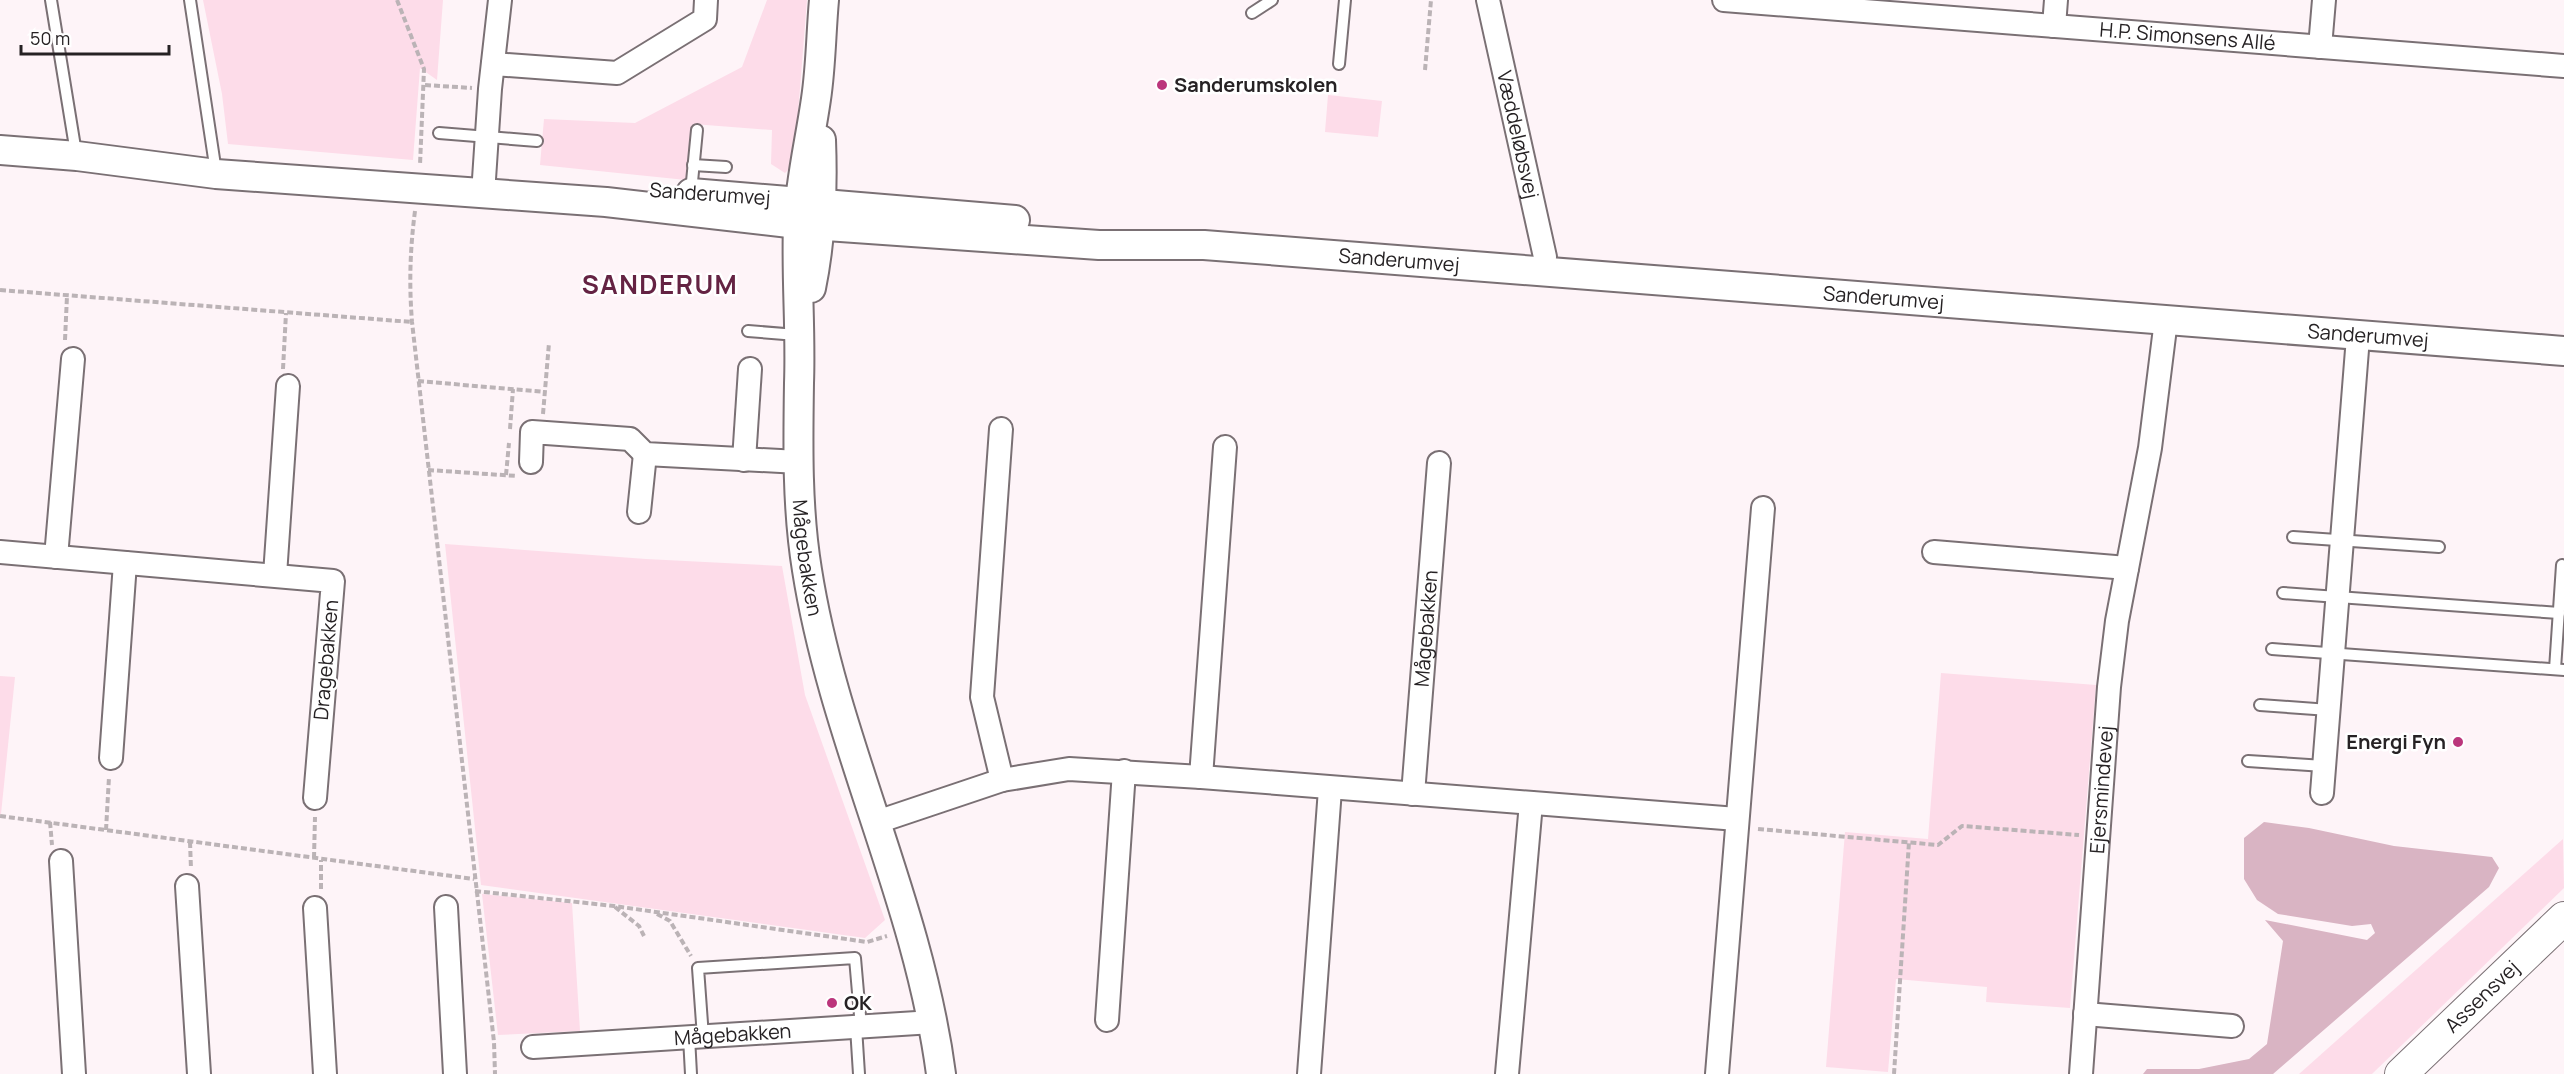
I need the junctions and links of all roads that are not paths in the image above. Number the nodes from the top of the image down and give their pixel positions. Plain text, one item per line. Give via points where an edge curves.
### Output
1 (51, 0) edge
2 (190, 0) edge
3 (500, 0) edge
4 (706, 0) edge
5 (824, 0) edge
6 (1272, 0) edge
7 (1345, 0) edge
8 (1488, 0) edge
9 (1724, 0) edge
10 (2056, 0) edge
11 (2324, 0) edge
12 (1878, 6) edge
13 (1252, 13) dead end
14 (2054, 26) junction
15 (2320, 47) junction
16 (493, 64) junction
17 (1339, 64) dead end
18 (2564, 66) edge
19 (697, 130) dead end
20 (439, 132) dead end
21 (487, 137) junction
22 (537, 141) dead end
23 (0, 150) edge
24 (77, 156) junction
25 (693, 165) junction
26 (216, 166) junction
27 (726, 167) dead end
28 (484, 179) junction
29 (419, 182) junction
30 (691, 193) junction
31 (810, 213) junction
32 (1543, 271) junction
33 (2166, 320) junction
34 (748, 331) dead end
35 (2358, 337) junction
36 (798, 344) junction
37 (2564, 351) edge
38 (73, 359) road end
39 (750, 369) dead end
40 (288, 386) road end
41 (1001, 429) dead end
42 (1225, 447) dead end
43 (645, 454) junction
44 (744, 460) junction
45 (531, 462) road end
46 (799, 462) junction
47 (1439, 463) dead end
48 (1763, 508) dead end
49 (639, 512) dead end
50 (2293, 537) dead end
51 (2342, 540) junction
52 (2439, 547) dead end
53 (0, 552) edge
54 (1934, 552) dead end
55 (56, 557) junction
56 (125, 563) junction
57 (2562, 565) dead end
58 (2127, 568) junction
59 (274, 575) junction
60 (2283, 593) dead end
61 (2337, 597) junction
62 (2559, 613) junction
63 (2272, 649) dead end
64 (2333, 653) junction
65 (2559, 669) edge
66 (2260, 705) dead end
67 (2329, 710) junction
68 (111, 758) road end
69 (2248, 761) dead end
70 (2324, 766) junction
71 (1124, 771) junction
72 (1201, 777) junction
73 (1002, 780) junction
74 (1330, 789) junction
75 (2322, 793) dead end
76 (1413, 794) junction
77 (315, 798) road end
78 (1531, 803) junction
79 (1737, 819) junction
80 (877, 822) junction
81 (61, 861) dead end
82 (187, 886) dead end
83 (315, 908) road end
84 (446, 908) dead end
85 (2564, 918) edge
86 (2085, 1014) junction
87 (1107, 1020) dead end
88 (933, 1022) junction
89 (2232, 1026) dead end
90 (858, 1027) junction
91 (696, 1037) junction
92 (533, 1047) dead end
93 (74, 1074) edge
94 (199, 1074) edge
95 (326, 1074) edge
96 (455, 1074) edge
97 (691, 1074) edge
98 (859, 1074) edge
99 (941, 1074) edge
100 (1309, 1074) edge
101 (1508, 1074) edge
102 (1717, 1074) edge
103 (2081, 1074) edge
104 (2401, 1074) edge

1 - 24 lane
2 - 26 lane
3 - 16 street
4 - 16 street via 705,19 617,73
5 - 31 street, Mågebakken via 816,96 821,135
6 - 13 lane
7 - 17 lane
8 - 32 street, Væddeløbsvej via 1545,257
9 - 12 street, H.P. Simonsens Allé
10 - 14 street
11 - 15 street
12 - 14 street, H.P. Simonsens Allé
14 - 15 street, H.P. Simonsens Allé
15 - 18 street, H.P. Simonsens Allé
16 - 21 street
19 - 25 lane
20 - 21 lane
21 - 22 lane
21 - 28 street
23 - 24 street, Sanderumvej
24 - 26 street, Sanderumvej
25 - 27 lane
25 - 30 lane
26 - 29 street, Sanderumvej
28 - 29 street, Sanderumvej
28 - 30 street, Sanderumvej
29 - 31 street, Sanderumvej via 606,202
30 - 31 street, Sanderumvej
31 - 32 street, Sanderumvej via 1099,245 1204,245
31 - 36 street, Mågebakken via 816,264
32 - 33 street, Sanderumvej
33 - 35 street, Sanderumvej
33 - 58 street, Ejersmindevej via 2150,448
34 - 36 lane
35 - 37 street, Sanderumvej
35 - 51 street
36 - 46 street, Mågebakken
38 - 55 street
39 - 44 street
40 - 59 street
41 - 73 street via 982,697
42 - 72 street
43 - 44 street
43 - 45 street via 630,439 532,432
43 - 49 street
44 - 46 street
46 - 80 street, Mågebakken via 805,559 824,659
47 - 76 street, Mågebakken
48 - 79 street
50 - 51 lane
51 - 52 lane
51 - 61 street
53 - 55 street, Dragebakken
54 - 58 street
55 - 56 street, Dragebakken
56 - 59 street, Dragebakken
56 - 68 street
57 - 62 lane
58 - 86 street, Ejersmindevej via 2109,687
59 - 77 street, Dragebakken via 333,580
60 - 61 lane
61 - 62 lane
61 - 64 street
62 - 65 lane
63 - 64 lane
64 - 65 lane
64 - 67 street
66 - 67 lane
67 - 70 street
69 - 70 lane
70 - 75 street
71 - 72 street
71 - 73 street via 1070,770
71 - 87 street
72 - 74 street
73 - 80 street
74 - 76 street
74 - 100 street
76 - 78 street
78 - 79 street
78 - 101 street
79 - 102 street
80 - 88 street, Mågebakken
81 - 93 street
82 - 94 street
83 - 95 street
84 - 96 street
85 - 104 main road, Assensvej
86 - 89 street
86 - 103 street, Ejersmindevej
88 - 90 street, Mågebakken
88 - 99 street, Mågebakken
90 - 91 street, Mågebakken
90 - 91 lane via 855,958 698,968
90 - 98 lane
91 - 92 street, Mågebakken
91 - 97 lane

